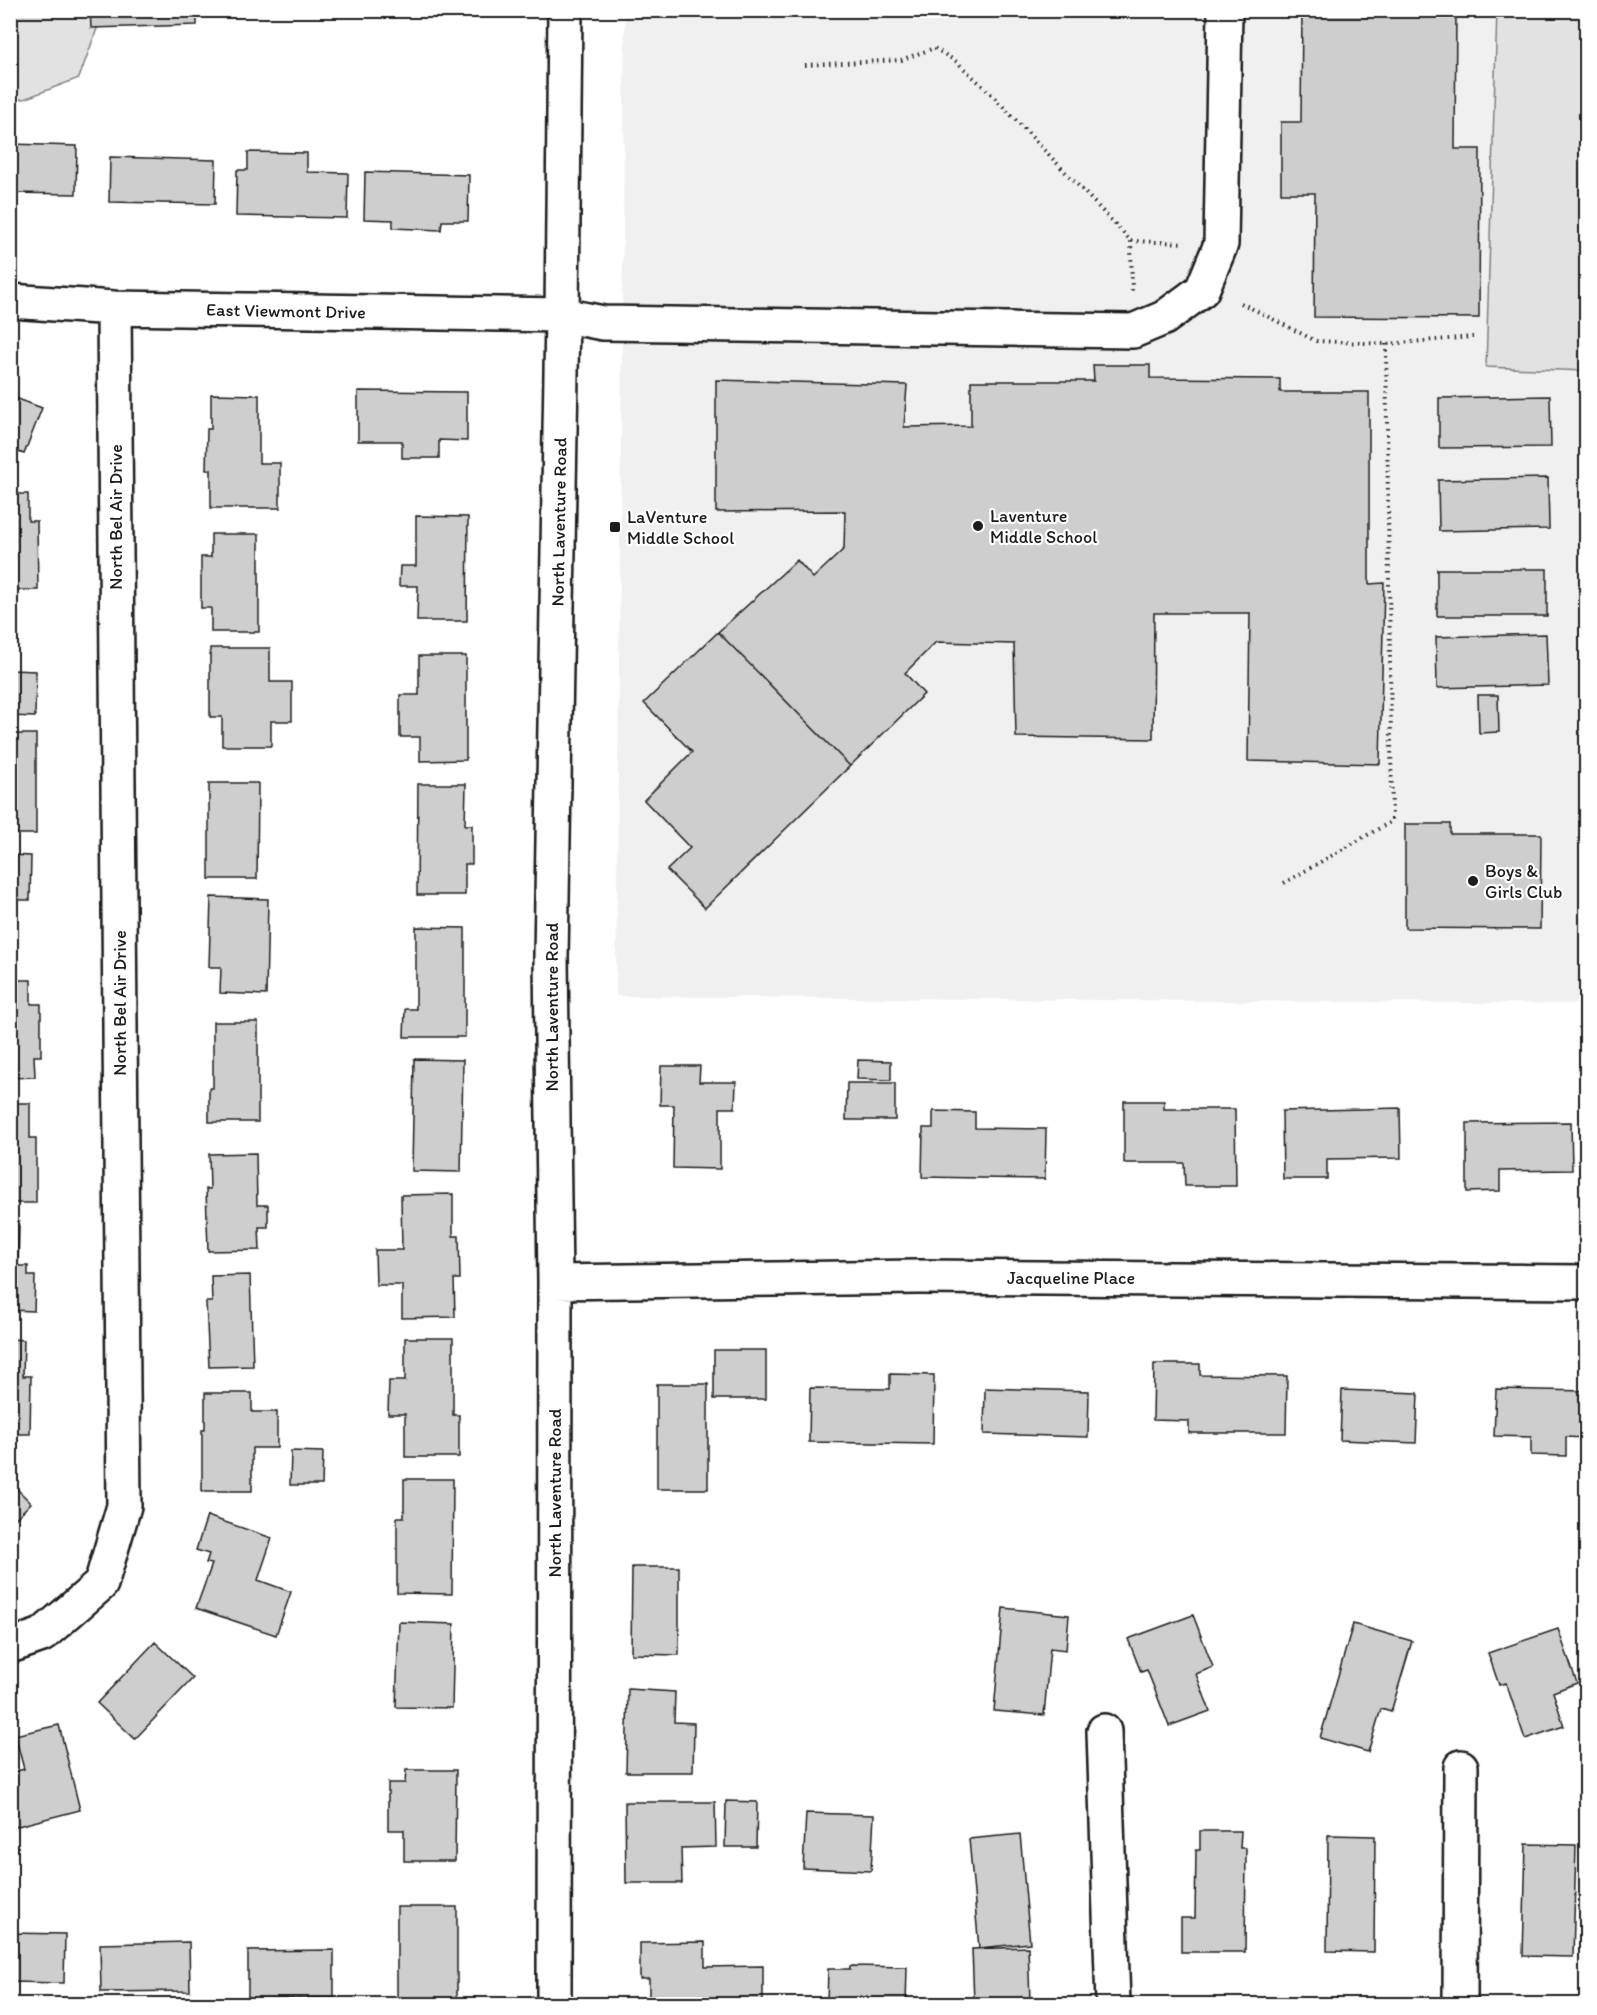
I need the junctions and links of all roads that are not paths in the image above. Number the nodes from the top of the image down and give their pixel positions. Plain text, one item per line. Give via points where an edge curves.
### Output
1 (565, 10) edge
2 (1225, 10) edge
3 (10, 301) edge
4 (114, 308) junction
5 (562, 315) junction
6 (1587, 1281) edge
7 (555, 1282) junction
8 (10, 1646) edge
9 (1104, 1731) dead end
10 (1461, 1767) dead end
11 (554, 2004) edge
12 (1113, 2004) edge
13 (1460, 2004) edge

1 - 5 street, North Laventure Road
2 - 5 street, East Viewmont Drive via 1221,244 1202,290 1164,318 1132,331 603,323
3 - 4 street, East Viewmont Drive
4 - 5 street, East Viewmont Drive
4 - 8 street, North Bel Air Drive via 124,1506 101,1584 42,1635
5 - 7 street, North Laventure Road via 551,957
6 - 7 street, Jacqueline Place via 918,1277
7 - 11 street, North Laventure Road
9 - 12 street
10 - 13 street

